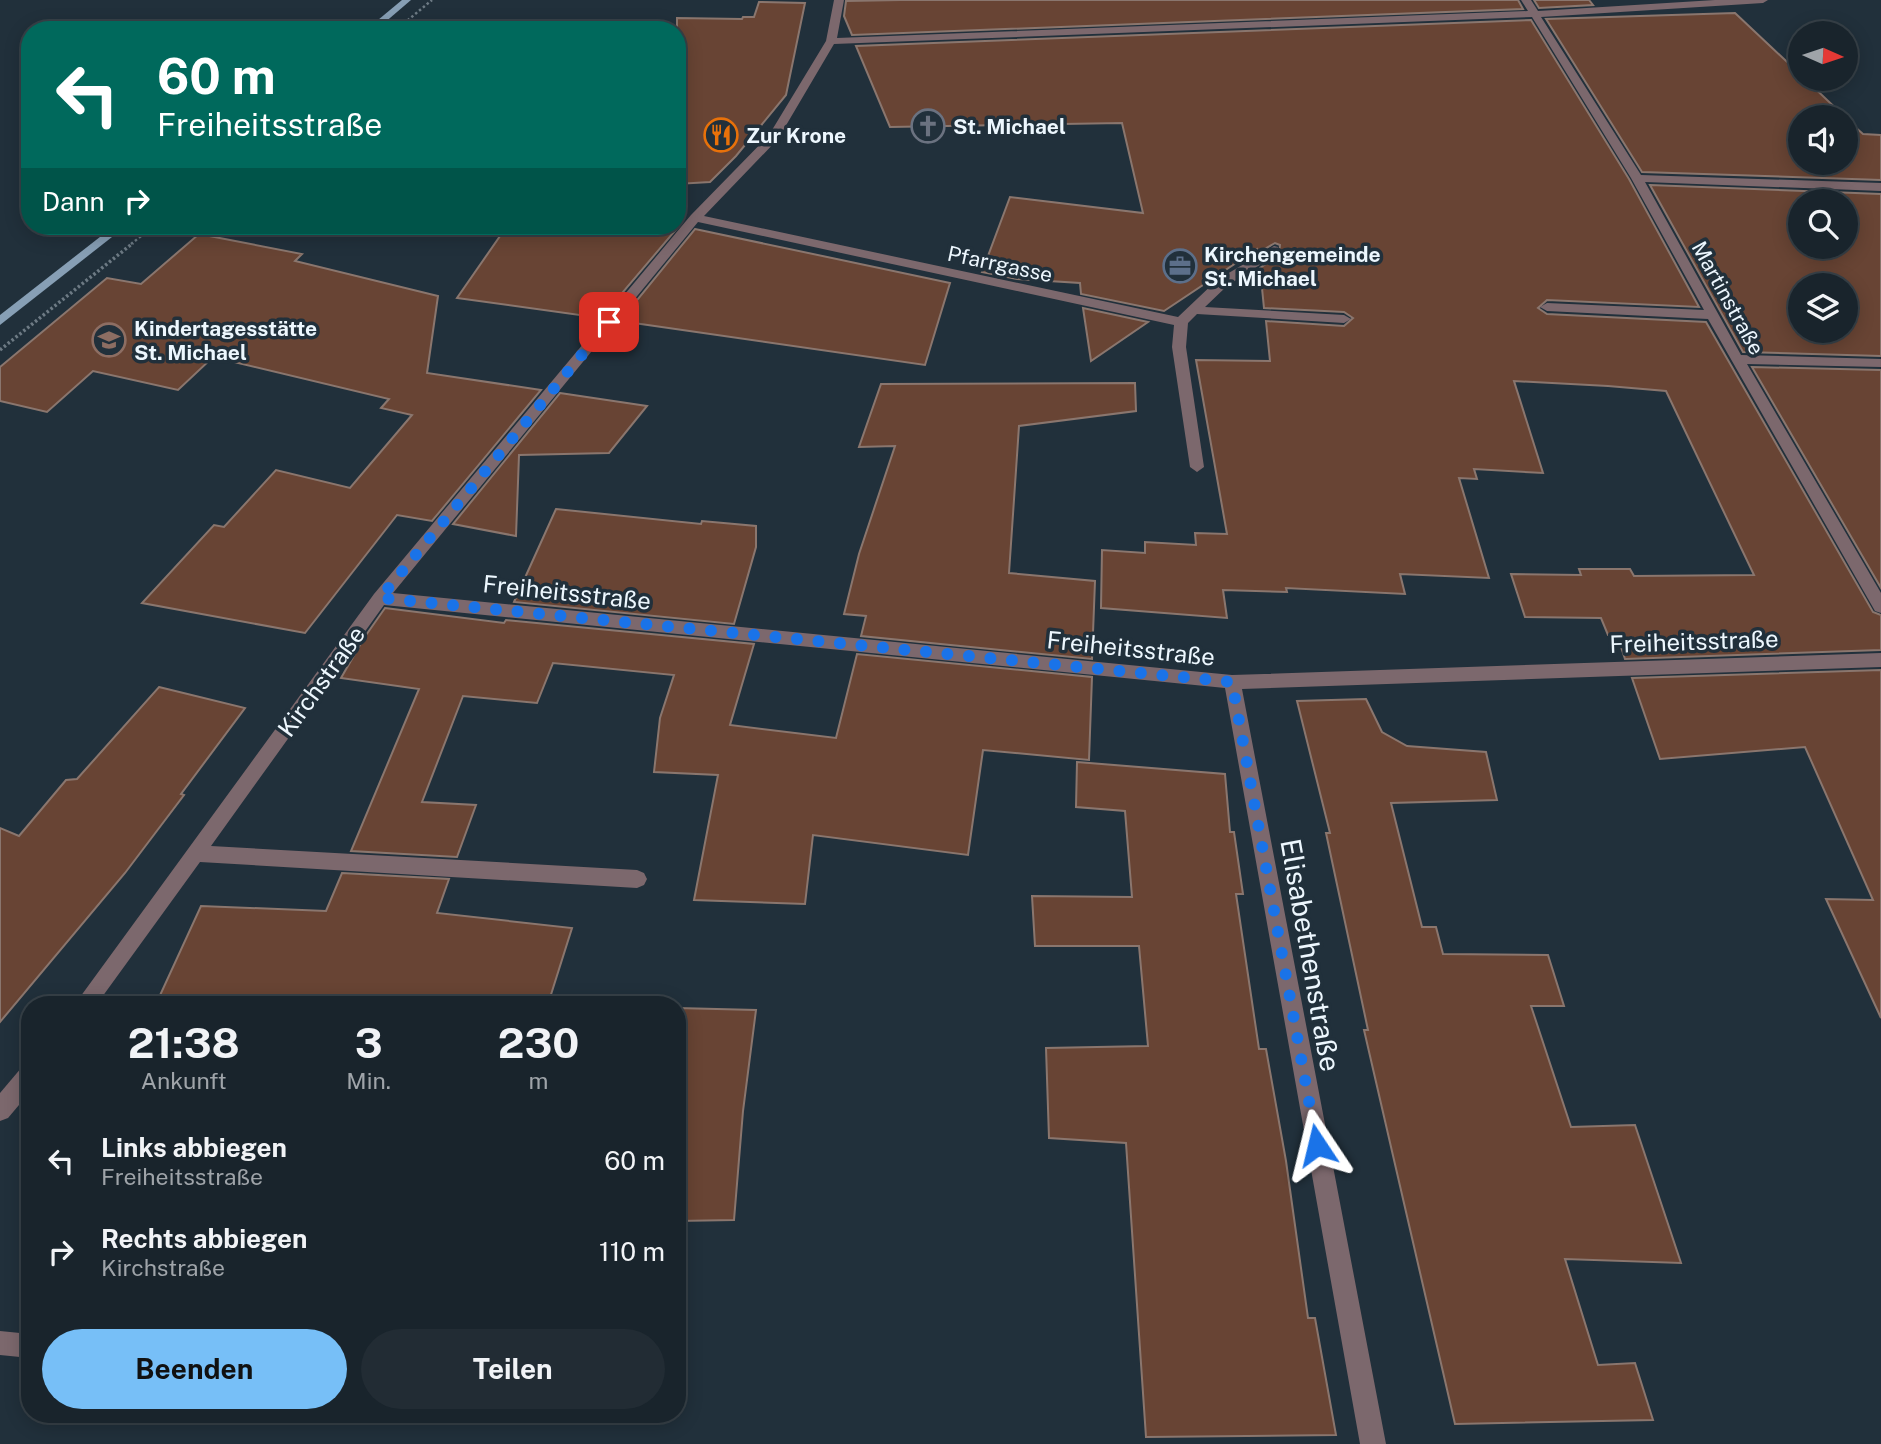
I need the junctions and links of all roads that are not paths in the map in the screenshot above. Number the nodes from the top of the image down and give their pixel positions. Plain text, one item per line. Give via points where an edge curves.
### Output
1 (839, 0) edge
2 (1526, 0) edge
3 (1763, 0) edge
4 (1534, 13) junction
5 (831, 41) junction
6 (1637, 178) junction
7 (1881, 187) edge
8 (695, 218) junction
9 (686, 229) edge
10 (681, 235) edge
11 (1274, 250) dead end
12 (1547, 307) dead end
13 (1193, 310) junction
14 (1713, 314) junction
15 (1343, 319) dead end
16 (1181, 322) junction
17 (1737, 359) junction
18 (1881, 363) edge
19 (1197, 467) dead end
20 (380, 598) junction
21 (1881, 607) edge
22 (1881, 660) edge
23 (1232, 682) junction
24 (197, 853) junction
25 (637, 879) dead end
26 (91, 996) edge
27 (21, 1085) edge
28 (0, 1110) edge
29 (0, 1343) edge
30 (21, 1345) edge
31 (1373, 1444) edge

1 - 5 street, Kirchstraße
2 - 4 street, Martinstraße
3 - 4 street
4 - 5 street
4 - 6 street, Martinstraße
5 - 8 street, Kirchstraße via 774,137
6 - 7 street
6 - 14 street, Martinstraße
8 - 9 street, Kirchstraße
8 - 16 street, Pfarrgasse
10 - 20 street, Kirchstraße
11 - 13 street via 1222,283
12 - 14 street
13 - 15 street
13 - 16 street
14 - 17 street, Martinstraße
16 - 19 street via 1179,347
17 - 18 street
17 - 21 street, Martinstraße
20 - 23 street, Freiheitsstraße
20 - 24 street, Kirchstraße
22 - 23 street, Freiheitsstraße
23 - 31 street, Elisabethenstraße
24 - 25 street
24 - 26 street, Kirchstraße
27 - 28 street
29 - 30 street

